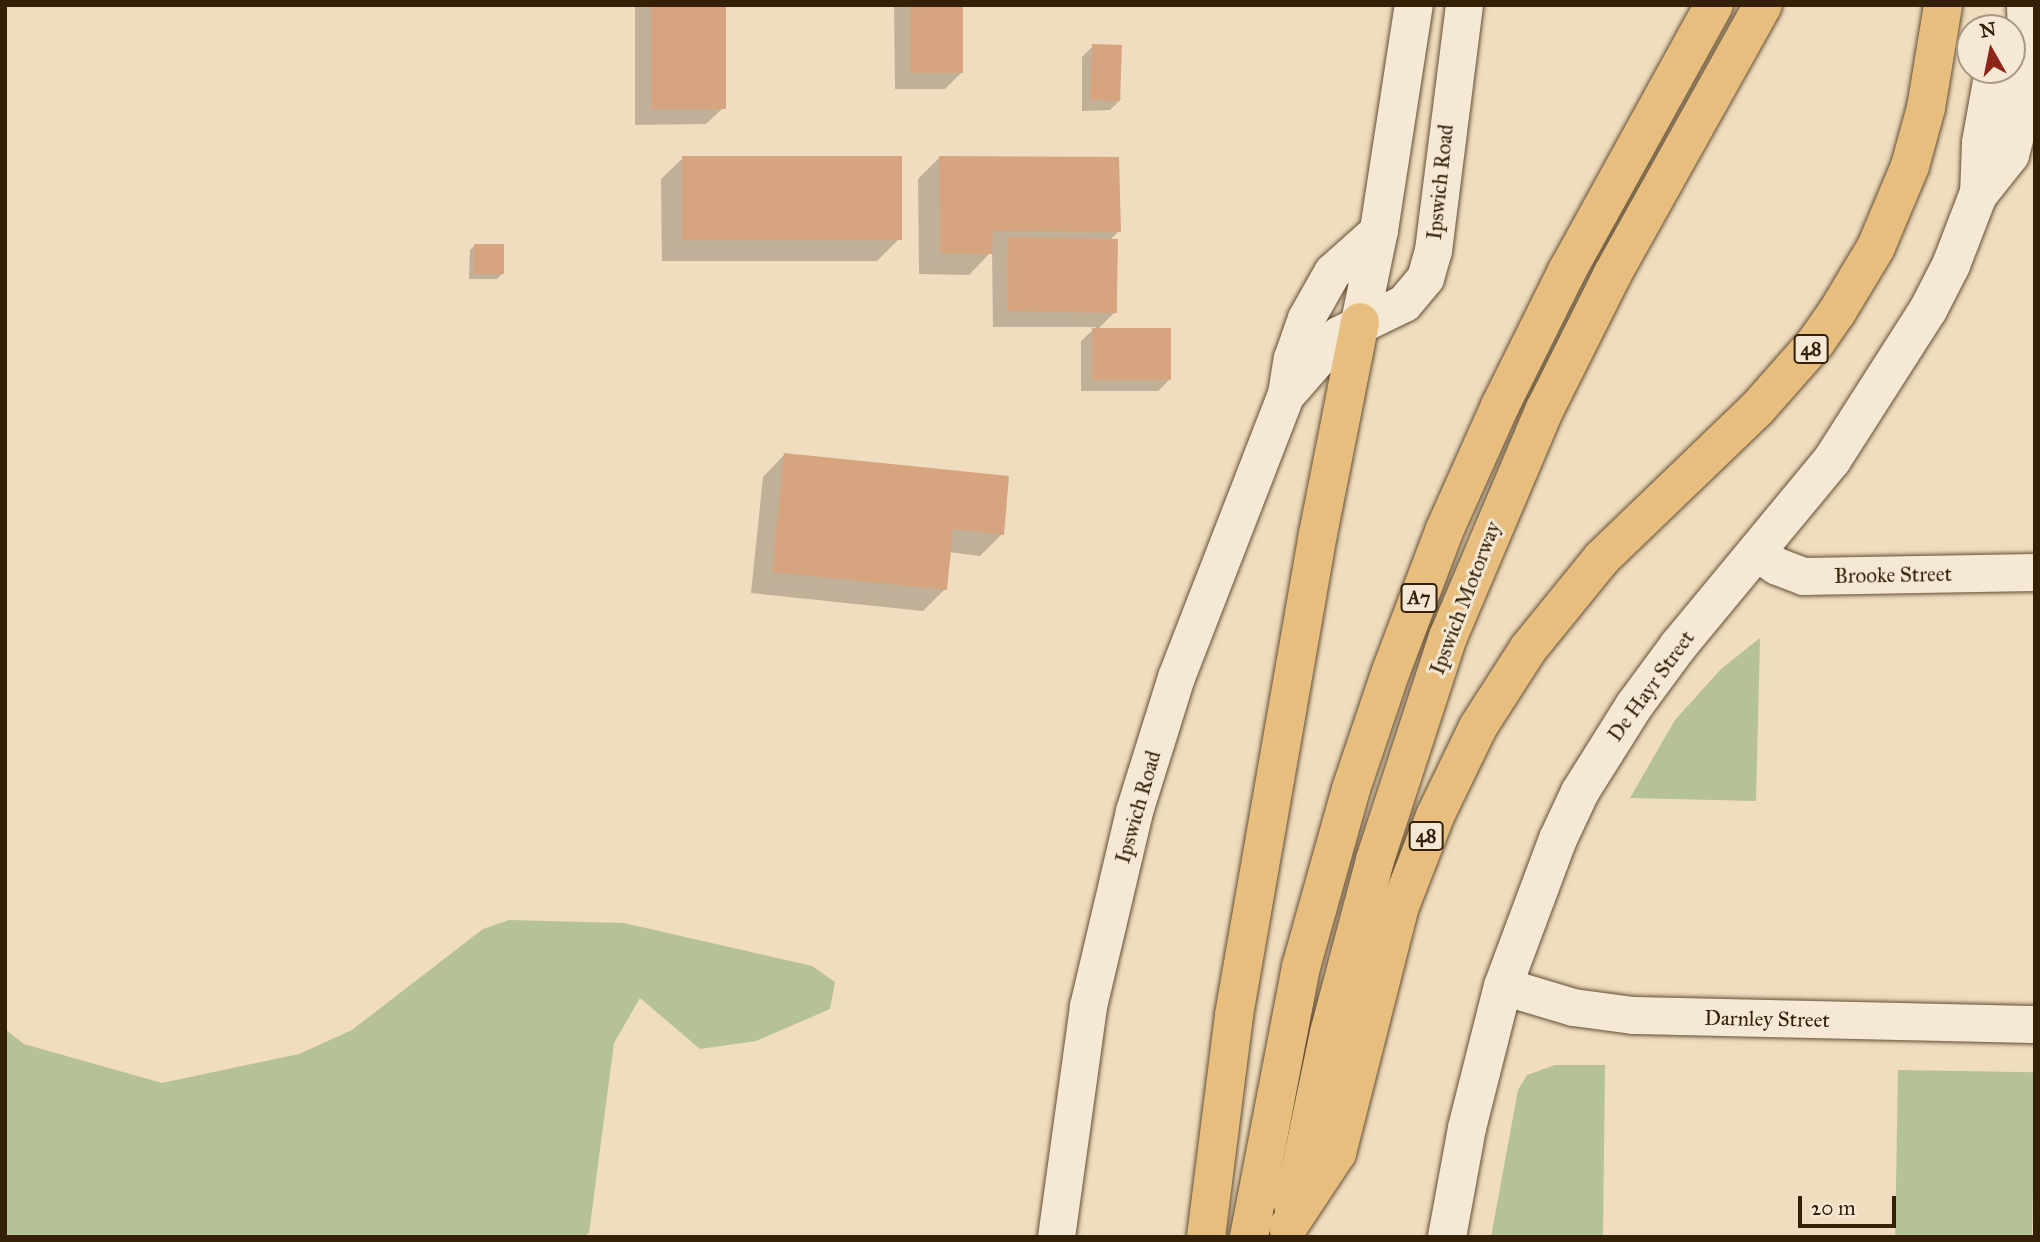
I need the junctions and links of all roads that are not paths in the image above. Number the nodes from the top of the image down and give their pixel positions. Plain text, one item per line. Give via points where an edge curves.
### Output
1 (1414, 5) edge
2 (1464, 5) edge
3 (1714, 5) edge
4 (1763, 5) edge
5 (1943, 5) edge
6 (2026, 42) edge
7 (1990, 84) edge
8 (2029, 97) edge
9 (1978, 195) junction
10 (1379, 230) junction
11 (1360, 322) junction
12 (1286, 394) junction
13 (1756, 552) junction
14 (2035, 572) edge
15 (1503, 986) junction
16 (2035, 1024) edge
17 (1288, 1232) edge
18 (1056, 1237) edge
19 (1206, 1237) edge
20 (1249, 1237) edge
21 (1447, 1237) edge

1 - 10 street
2 - 11 street, Ipswich Road via 1433,250 1425,278 1404,303
3 - 20 highway, Ipswich Motorway / A7 via 1567,271 1500,406 1445,529 1391,671 1351,789 1301,967
4 - 17 highway, Ipswich Motorway / A7 via 1612,275 1545,409 1448,637 1411,744 1329,1033
5 - 17 highway, 48 via 1931,86 1910,166 1877,247 1838,312 1786,378 1602,558 1528,649 1478,727 1435,816 1399,909 1337,1153
6 - 8 street, De Hayr Street
7 - 9 street, De Hayr Street via 1980,142
8 - 9 street, De Hayr Street via 2010,155
9 - 13 street, De Hayr Street via 1951,265 1899,359 1832,460
10 - 11 street
10 - 12 street, Ipswich Road via 1346,256 1319,292 1292,358
11 - 12 street, Ipswich Road via 1332,340
11 - 19 highway via 1234,1015
12 - 18 street, Ipswich Road via 1176,677 1134,811 1088,1006
13 - 14 street, Brooke Street via 1803,576
13 - 15 street, De Hayr Street via 1660,669 1580,792 1540,881
15 - 16 street, Darnley Street via 1573,1007 1632,1015
15 - 21 street, De Hayr Street via 1467,1128

